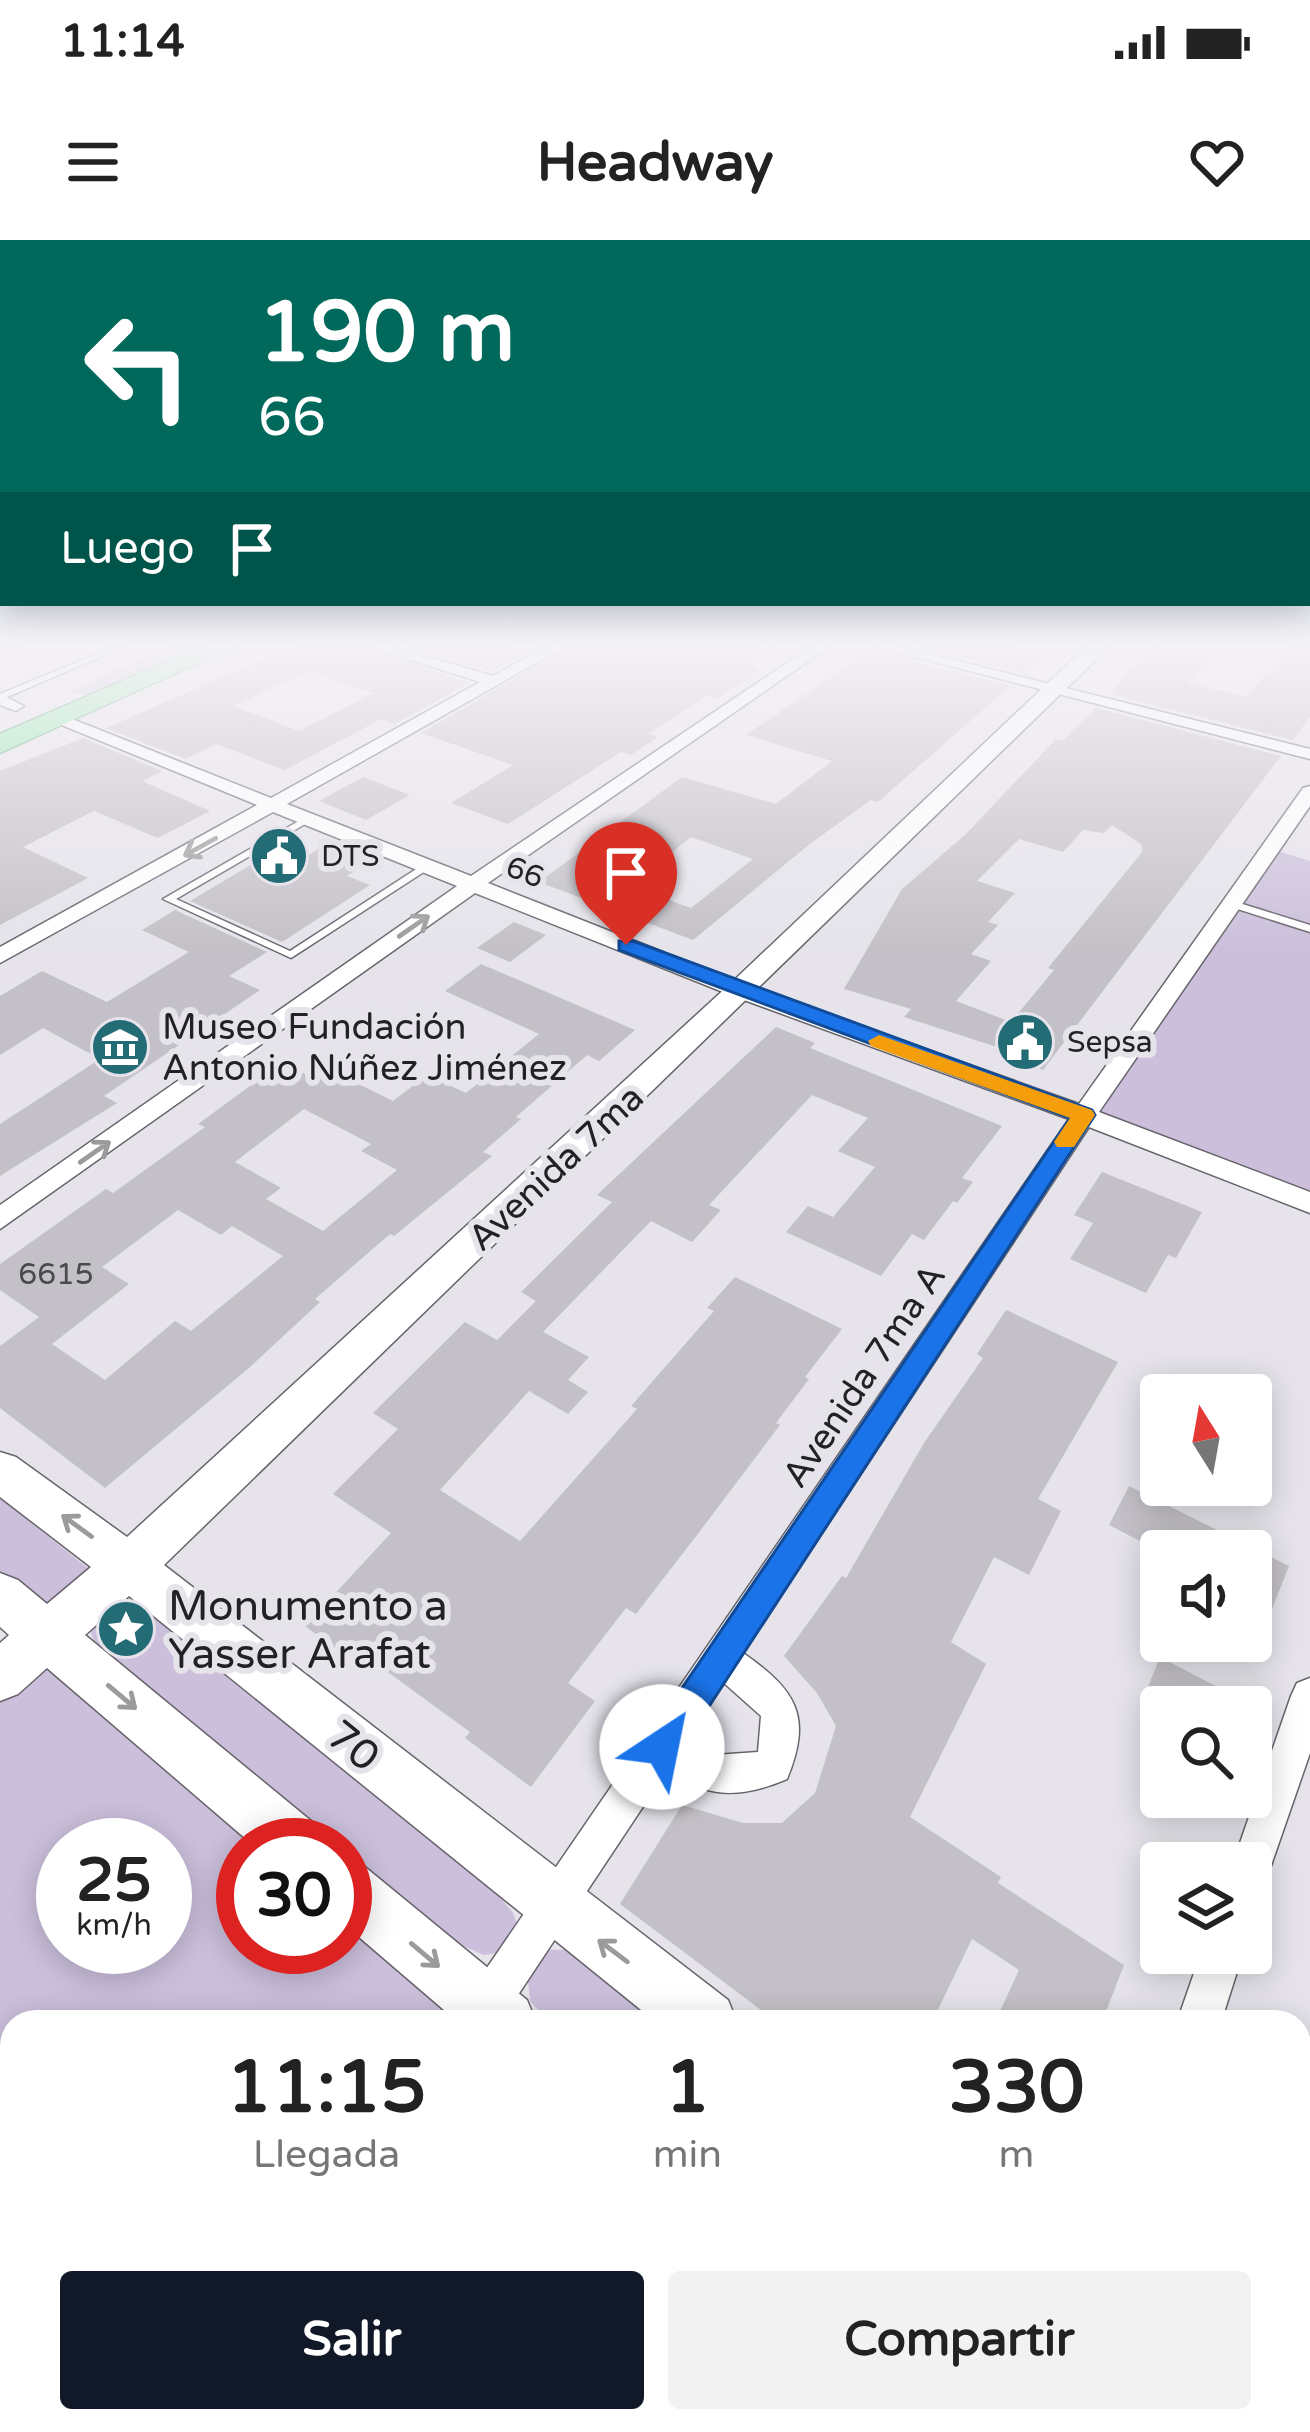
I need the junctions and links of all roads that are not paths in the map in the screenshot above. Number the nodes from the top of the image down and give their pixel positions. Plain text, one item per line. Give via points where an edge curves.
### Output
1 (129, 748) edge
2 (375, 748) edge
3 (672, 748) edge
4 (995, 748) edge
5 (1310, 792) edge
6 (273, 806) junction
7 (307, 820) junction
8 (428, 866) junction
9 (473, 884) junction
10 (1232, 904) junction
11 (1310, 929) edge
12 (0, 956) edge
13 (741, 992) junction
14 (1084, 1115) junction
15 (1310, 1203) edge
16 (0, 1219) edge
17 (0, 1471) edge
18 (130, 1564) junction
19 (0, 1596) edge
20 (48, 1634) junction
21 (721, 1659) junction
22 (0, 1676) edge
23 (1310, 1696) edge
24 (662, 1747) junction
25 (264, 1818) edge
26 (1260, 1842) edge
27 (555, 1908) junction
28 (372, 1910) edge
29 (1215, 1974) edge
30 (491, 2010) edge
31 (498, 2010) edge
32 (690, 2010) edge
33 (1203, 2010) edge

1 - 6 street, 66
2 - 6 street
3 - 9 street
4 - 13 main road, Avenida 7ma
5 - 10 street, Avenida 7ma A
6 - 7 street, 66
6 -> 12 street
7 - 8 street, 66
7 - 8 lane via 168,899 291,955
8 - 9 street, 66
9 - 13 street, 66
16 -> 9 street
10 - 11 lane
10 - 14 street, Avenida 7ma A
13 - 14 street, 66
13 - 18 main road, Avenida 7ma
14 - 15 street, 66
14 - 21 street, Avenida 7ma A
18 -> 17 main road, 70
18 - 20 main road, Avenida 7ma
18 - 27 main road, 70
19 - 20 main road
20 - 22 main road, Avenida 7ma
20 -> 25 main road
21 - 24 street, Avenida 7ma A
21 - 24 street via 774,1697 783,1718 773,1765 731,1780 710,1778
23 - 26 street
24 - 27 street, Avenida 7ma A
27 - 31 street, Avenida 7ma A
32 -> 27 main road, 70
28 -> 30 main road
29 - 33 street

